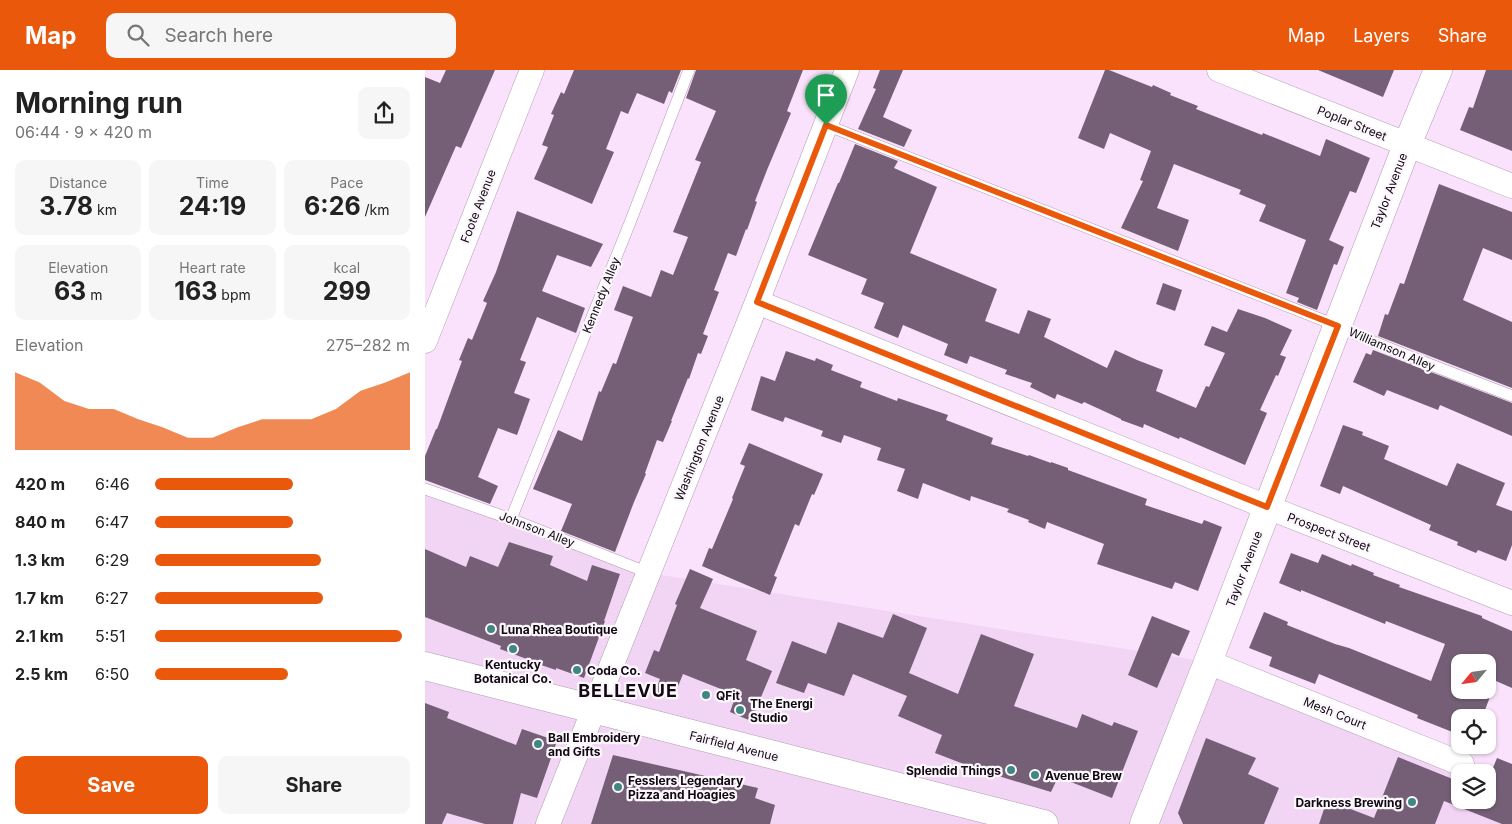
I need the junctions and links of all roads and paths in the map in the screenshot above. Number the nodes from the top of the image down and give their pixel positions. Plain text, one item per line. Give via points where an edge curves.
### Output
1 (531, 70) edge
2 (689, 70) edge
3 (847, 70) edge
4 (1219, 70) edge
5 (1438, 70) edge
6 (826, 125) junction
7 (1407, 145) junction
8 (1512, 186) edge
9 (757, 302) junction
10 (1338, 326) junction
11 (425, 341) edge
12 (1512, 396) edge
13 (425, 489) edge
14 (1267, 507) junction
15 (511, 519) junction
16 (649, 573) junction
17 (1512, 603) edge
18 (1208, 662) junction
19 (425, 666) edge
20 (594, 710) junction
21 (1462, 764) dead end
22 (548, 824) edge
23 (1044, 824) edge
24 (1144, 824) edge

1 - 11 street, Foote Avenue
2 - 15 lane, Kennedy Alley
3 - 6 street, Washington Avenue
4 - 7 street, Poplar Street
5 - 7 street, Taylor Avenue
6 - 9 street, Washington Avenue
6 - 10 lane, Williamson Alley
7 - 8 street, Poplar Street
7 - 10 street, Taylor Avenue
9 - 14 street, Prospect Street
9 - 16 street, Washington Avenue
10 - 12 lane, Williamson Alley
10 - 14 street, Taylor Avenue
13 - 15 lane, Johnson Alley
14 - 17 street, Prospect Street
14 - 18 street, Taylor Avenue
15 - 16 lane, Johnson Alley
16 - 20 street, Washington Avenue
18 - 21 street, Mesh Court
18 - 24 street, Taylor Avenue
19 - 20 street, Fairfield Avenue
20 - 22 street, Washington Avenue
20 - 23 street, Fairfield Avenue

